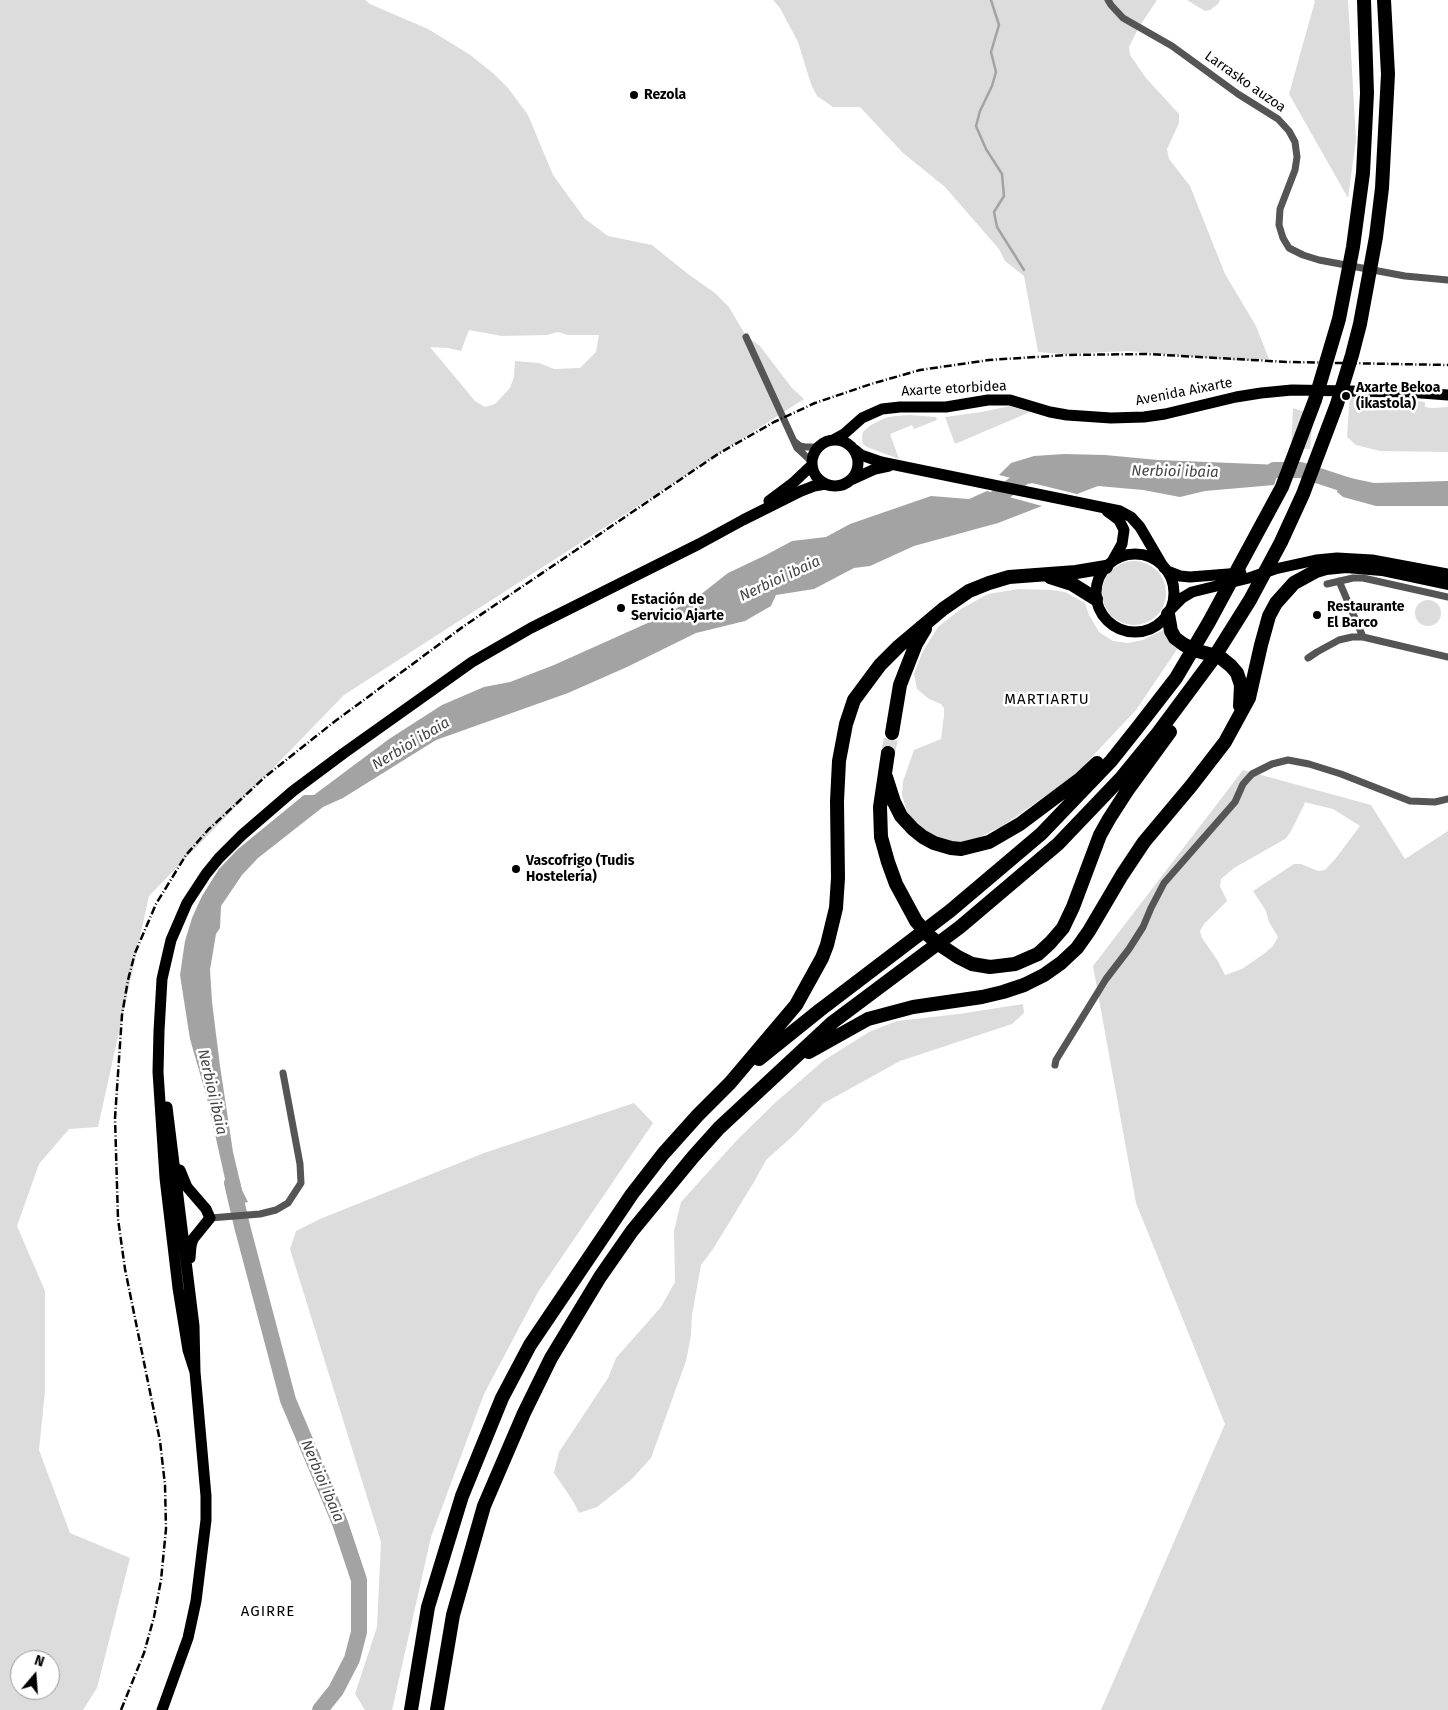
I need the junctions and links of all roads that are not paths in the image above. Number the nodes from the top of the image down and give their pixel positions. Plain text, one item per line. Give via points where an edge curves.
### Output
1 (1108, 0) edge
2 (1364, 0) edge
3 (1384, 0) edge
4 (1448, 280) edge
5 (746, 337) dead end
6 (1448, 395) edge
7 (1029, 406) joint
8 (854, 425) junction
9 (793, 439) junction
10 (833, 440) junction
11 (818, 447) junction
12 (853, 448) junction
13 (812, 464) junction
14 (906, 466) junction
15 (852, 480) junction
16 (826, 484) junction
17 (1096, 506) junction
18 (744, 520) junction
19 (1109, 564) junction
20 (1166, 570) junction
21 (1275, 570) junction
22 (1448, 574) edge
23 (1045, 575) junction
24 (1339, 581) junction
25 (1448, 583) edge
26 (1327, 584) dead end
27 (1448, 597) edge
28 (1096, 599) junction
29 (1168, 613) junction
30 (930, 620) junction
31 (1363, 638) junction
32 (1448, 657) edge
33 (1308, 658) dead end
34 (1173, 676) junction
35 (1196, 690) junction
36 (1238, 719) junction
37 (892, 733) tunnel mouth
38 (1448, 799) edge
39 (160, 1061) junction
40 (1055, 1065) dead end
41 (783, 1068) junction
42 (283, 1073) dead end
43 (730, 1083) junction
44 (166, 1098) junction
45 (162, 1138) junction
46 (201, 1205) junction
47 (179, 1219) junction
48 (207, 1222) junction
49 (178, 1286) junction
50 (194, 1326) junction
51 (195, 1372) junction
52 (162, 1710) edge
53 (412, 1710) edge
54 (437, 1710) edge

1 - 4 street, Larrasko auzoa via 1123,18 1172,46 1278,119 1290,131 1297,157 1296,170 1280,208 1279,225 1290,248 1319,260 1405,276
2 - 34 highway via 1367,94 1363,172 1339,319 1315,400 1282,487 1209,622 1198,633
3 - 35 highway via 1388,74 1382,188 1376,237 1352,355 1303,494 1281,542
5 - 9 street
6 - 7 main road, Avenida Aixarte via 1285,391 1244,396 1144,417 1111,418 1067,415
7 - 8 main road, Axarte etorbidea via 998,399 946,407 891,408 867,415
8 - 10 main road
8 - 12 main road via 850,438
9 - 11 street via 800,446
9 - 13 street
10 - 11 main road
10 - 12 main road via 843,441
11 - 13 main road
12 - 14 main road via 861,455 881,462
12 - 15 main road via 858,466
13 - 16 main road via 815,476
13 - 18 main road via 785,490
14 - 15 main road via 868,471
14 - 17 main road
15 - 16 main road via 840,486
16 - 18 main road via 808,488
17 - 19 main road via 1115,516 1124,530 1122,544
17 - 20 main road via 1131,517
18 - 39 main road via 531,628 472,662 344,753 242,835 197,887 174,933 162,979
19 - 20 main road via 1121,556 1140,554 1157,561
19 - 23 highway
19 - 28 main road via 1097,582
20 - 21 main road via 1180,576 1198,577
20 - 29 main road via 1174,591
21 - 22 main road via 1316,560 1345,558
21 - 29 main road via 1192,592
23 - 28 highway via 1072,584
23 - 30 highway via 1009,577 990,583 954,600
24 - 26 street
24 - 27 street via 1363,578
24 - 31 street
25 - 36 highway via 1382,569 1346,566 1326,568 1300,579 1285,592 1269,616 1249,698
28 - 29 main road via 1103,616 1126,631 1145,631
29 - 36 highway via 1175,638 1194,650 1220,657 1237,673 1242,697
30 - 37 highway via 904,672
30 - 43 highway via 880,666 854,700 839,761 838,890 827,945 796,1005
31 - 32 street
31 - 33 street via 1339,640
34 - 35 highway via 1106,754 1080,779 989,842 951,848 922,837 901,816 894,802 886,775 888,757 880,807 882,837 896,884 916,921 928,935 943,948 972,964 990,967 1016,964 1038,954 1050,944 1073,907 1109,819
34 - 43 highway via 1111,761 1041,834 950,911
35 - 41 highway via 1122,777 1058,844 960,927 833,1022
36 - 41 highway via 1214,758 1144,842 1077,948 1061,963 1024,985 1003,992 913,1007 868,1019
38 - 40 street via 1410,801 1341,774 1288,760 1252,774 1243,784 1235,802 1164,883 1143,927 1106,980
39 - 44 main road
39 - 45 main road
41 - 54 highway via 719,1128 648,1210 600,1277 551,1358 484,1506 453,1615
42 - 48 street via 301,1183 288,1203 276,1210
43 - 53 highway via 663,1154 632,1194 530,1345 502,1398 462,1496 428,1607
44 - 46 main road via 172,1110 183,1181
44 - 47 main road
45 - 47 main road via 167,1152 172,1204
45 - 49 main road
46 - 47 main road via 192,1204
46 - 48 main road via 206,1209
47 - 48 main road via 192,1228
47 - 49 main road via 176,1239 181,1275
47 - 50 main road
48 - 50 main road via 191,1246 197,1312
49 - 51 main road via 188,1350
50 - 51 main road
51 - 52 main road via 206,1496 205,1532 188,1638

